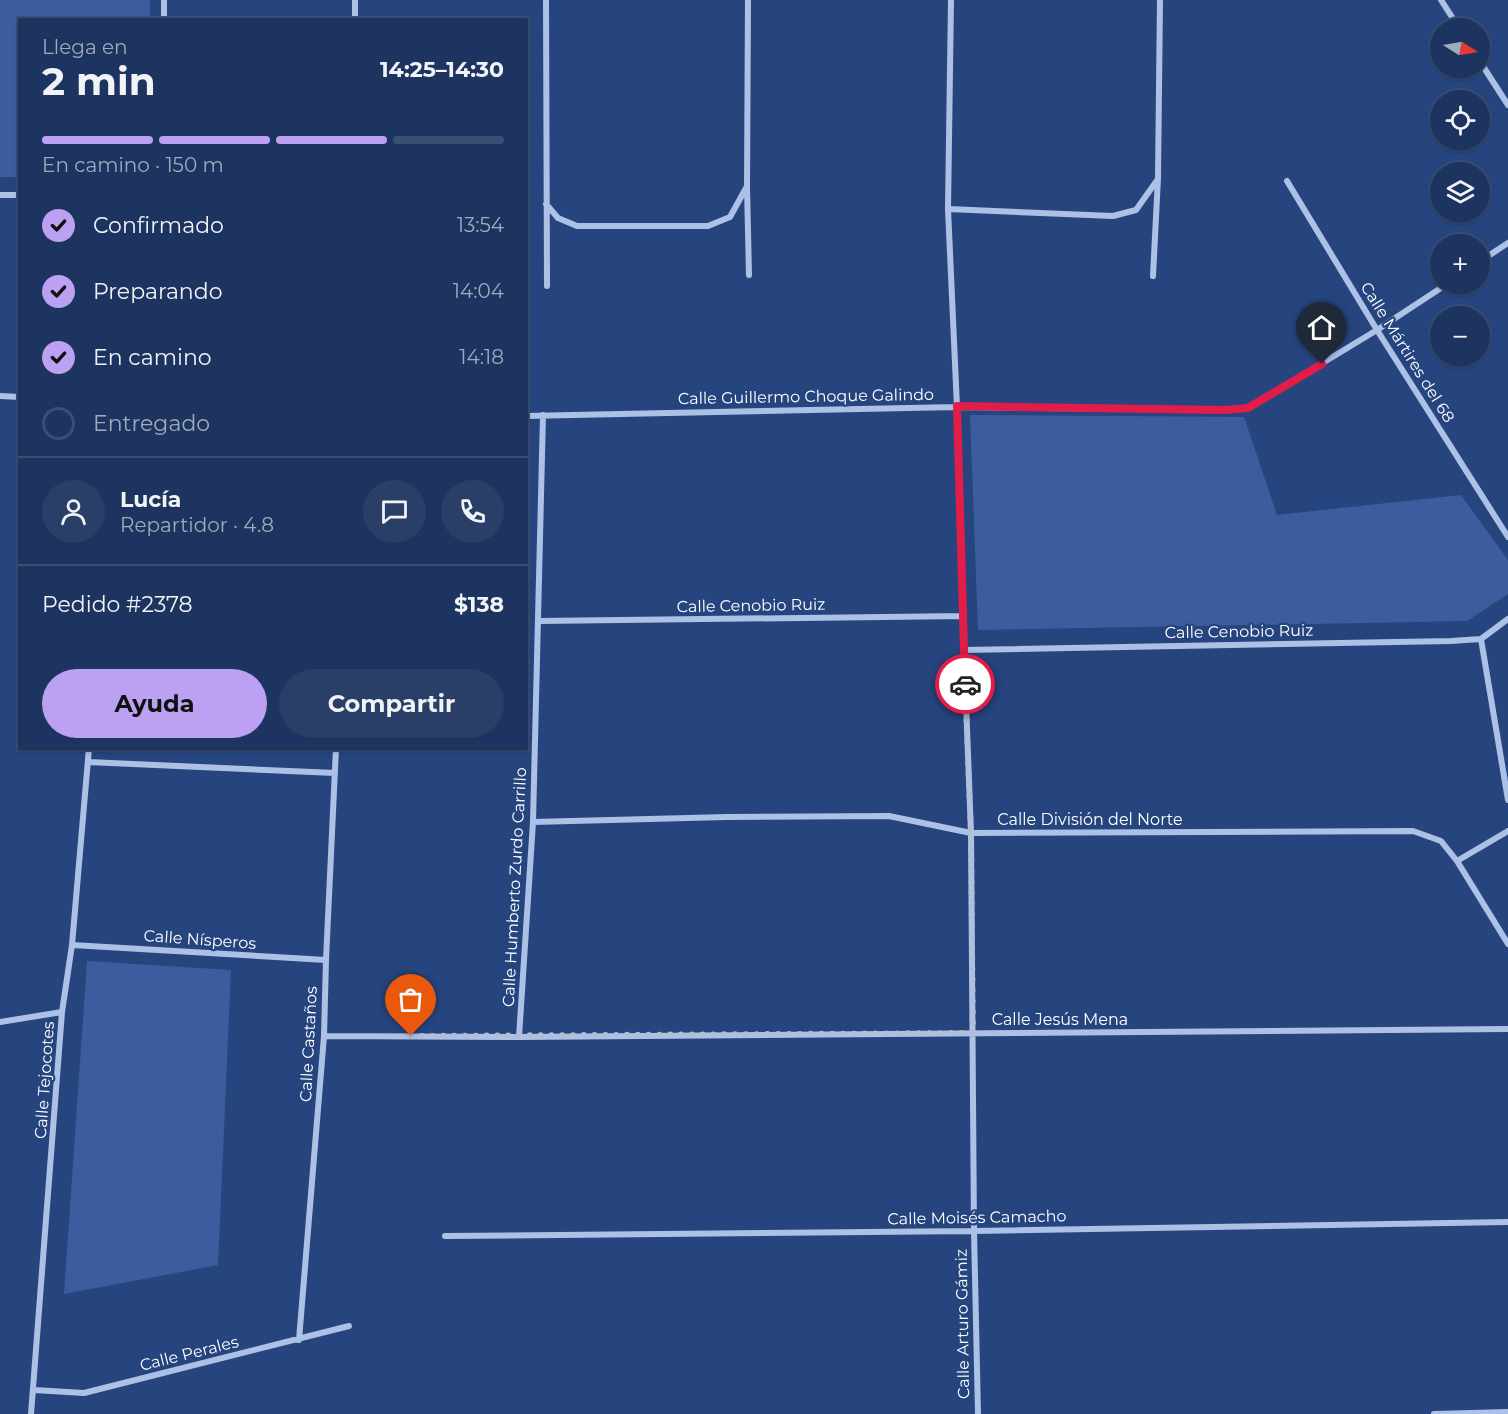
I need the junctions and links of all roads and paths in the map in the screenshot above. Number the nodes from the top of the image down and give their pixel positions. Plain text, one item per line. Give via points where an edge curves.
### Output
1 (164, 0) edge
2 (355, 0) edge
3 (546, 0) edge
4 (748, 0) edge
5 (951, 0) edge
6 (1160, 0) edge
7 (1441, 0) edge
8 (164, 18) edge
9 (355, 18) edge
10 (1453, 18) edge
11 (1490, 77) edge
12 (1508, 105) edge
13 (1158, 178) junction
14 (1287, 181) dead end
15 (747, 187) junction
16 (0, 195) edge
17 (18, 195) edge
18 (546, 203) junction
19 (948, 209) junction
20 (1508, 243) edge
21 (1490, 255) edge
22 (749, 275) dead end
23 (1153, 276) dead end
24 (547, 286) dead end
25 (1432, 294) edge
26 (1377, 330) junction
27 (0, 396) edge
28 (18, 397) edge
29 (957, 406) junction
30 (543, 415) junction
31 (528, 416) edge
32 (1508, 537) edge
33 (964, 616) junction
34 (1508, 619) edge
35 (539, 621) junction
36 (1481, 639) junction
37 (964, 650) junction
38 (88, 750) edge
39 (336, 750) edge
40 (88, 762) junction
41 (335, 773) junction
42 (1508, 800) edge
43 (533, 822) junction
44 (1508, 831) edge
45 (971, 833) junction
46 (1457, 861) junction
47 (1508, 944) edge
48 (72, 945) junction
49 (326, 960) junction
50 (62, 1012) junction
51 (0, 1022) edge
52 (1508, 1029) edge
53 (973, 1033) junction
54 (324, 1036) junction
55 (519, 1036) junction
56 (1508, 1222) edge
57 (974, 1231) junction
58 (446, 1236) dead end
59 (349, 1326) dead end
60 (298, 1340) junction
61 (34, 1390) junction
62 (1508, 1412) edge
63 (31, 1414) edge
64 (978, 1414) edge
65 (1434, 1414) edge

1 - 8 street
2 - 9 street
3 - 18 street
4 - 15 street
5 - 19 street, Calle Arturo Gámiz
6 - 13 street
7 - 10 street
11 - 12 street
13 - 19 street via 1136,210 1113,216
13 - 23 street
14 - 26 street, Calle Mártires del 68
15 - 18 street via 730,217 708,226 578,226 558,218
15 - 22 street
16 - 17 street
18 - 24 street
19 - 29 street, Calle Arturo Gámiz
20 - 21 street
25 - 26 street, Calle Guillermo Choque Galindo
26 - 29 street, Calle Guillermo Choque Galindo via 1248,408
26 - 32 street, Calle Mártires del 68
27 - 28 street
29 - 30 street, Calle Guillermo Choque Galindo
29 - 33 street, Calle Arturo Gámiz
30 - 31 street, Calle Guillermo Choque Galindo
30 - 35 street, Calle Humberto Zurdo Carrillo
33 - 35 street, Calle Cenobio Ruiz
33 - 37 street, Calle Arturo Gámiz
34 - 36 street
35 - 43 street, Calle Humberto Zurdo Carrillo
36 - 37 street, Calle Cenobio Ruiz
36 - 42 street
37 - 45 street, Calle Arturo Gámiz
38 - 40 street, Calle Tejocotes
39 - 41 street, Calle Castaños
40 - 41 street
40 - 48 street, Calle Tejocotes
41 - 49 street, Calle Castaños
43 - 45 street, Calle División del Norte via 889,816
43 - 55 street, Calle Humberto Zurdo Carrillo
44 - 46 street
45 - 46 street, Calle División del Norte via 1413,831 1441,841
45 - 53 street, Calle Arturo Gámiz
46 - 47 street, Calle División del Norte
48 - 49 street, Calle Nísperos
48 - 50 street, Calle Tejocotes
49 - 54 street, Calle Castaños
50 - 51 street
50 - 61 street, Calle Tejocotes
52 - 53 street, Calle Jesús Mena
53 - 55 street, Calle Jesús Mena
53 - 57 street, Calle Arturo Gámiz
54 - 55 street, Calle Jesús Mena
54 - 60 street, Calle Castaños
56 - 57 street, Calle Moisés Camacho
57 - 58 street, Calle Moisés Camacho
57 - 64 street, Calle Arturo Gámiz
59 - 60 street, Calle Perales
60 - 61 street, Calle Perales via 84,1393
61 - 63 street, Calle Tejocotes
62 - 65 street

